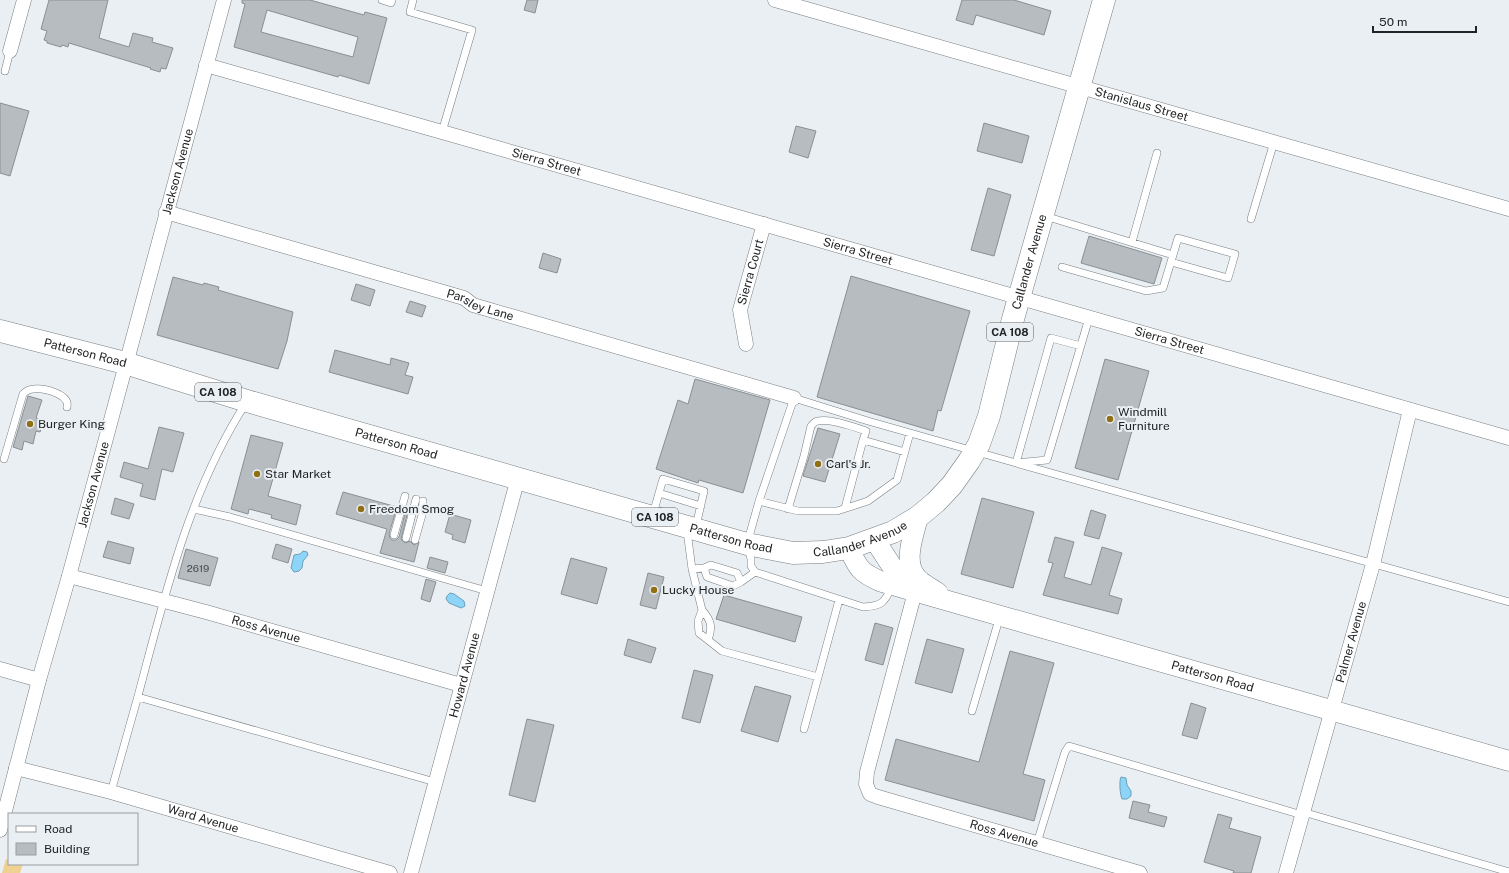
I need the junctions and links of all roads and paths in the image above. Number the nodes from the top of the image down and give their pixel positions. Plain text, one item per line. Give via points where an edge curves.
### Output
1 (24, 0) edge
2 (224, 0) edge
3 (382, 0) edge
4 (392, 0) edge
5 (414, 0) edge
6 (775, 0) edge
7 (1104, 0) edge
8 (10, 51) joint
9 (206, 65) junction
10 (5, 71) dead end
11 (1079, 87) junction
12 (442, 132) junction
13 (1274, 142) junction
14 (1157, 153) dead end
15 (1509, 209) edge
16 (166, 212) junction
17 (1043, 216) junction
18 (1251, 220) dead end
19 (764, 224) junction
20 (1132, 242) junction
21 (1172, 258) junction
22 (1062, 267) dead end
23 (1020, 298) junction
24 (1089, 318) junction
25 (0, 331) edge
26 (746, 344) dead end
27 (1081, 346) junction
28 (125, 363) junction
29 (794, 398) junction
30 (247, 401) junction
31 (67, 407) dead end
32 (1410, 410) junction
33 (910, 433) junction
34 (1509, 438) edge
35 (863, 440) junction
36 (975, 451) junction
37 (905, 452) junction
38 (4, 459) dead end
39 (1016, 463) junction
40 (518, 478) junction
41 (659, 493) junction
42 (405, 496) dead end
43 (759, 500) junction
44 (701, 506) junction
45 (844, 508) junction
46 (194, 509) junction
47 (788, 509) junction
48 (653, 516) junction
49 (918, 517) junction
50 (691, 528) junction
51 (394, 535) dead end
52 (406, 538) dead end
53 (874, 539) junction
54 (415, 540) dead end
55 (747, 544) junction
56 (849, 548) junction
57 (793, 553) joint
58 (1373, 564) junction
59 (704, 568) junction
60 (692, 569) junction
61 (755, 572) junction
62 (69, 576) junction
63 (741, 582) junction
64 (893, 586) junction
65 (487, 591) junction
66 (915, 592) junction
67 (163, 600) junction
68 (839, 600) junction
69 (1509, 602) edge
70 (952, 603) junction
71 (702, 610) junction
72 (1000, 616) junction
73 (708, 640) junction
74 (0, 669) edge
75 (818, 678) junction
76 (39, 680) junction
77 (461, 685) junction
78 (138, 697) junction
79 (972, 711) dead end
80 (1331, 711) junction
81 (804, 729) dead end
82 (1509, 761) edge
83 (16, 768) junction
84 (435, 782) junction
85 (111, 792) junction
86 (1303, 814) junction
87 (0, 830) edge
88 (1037, 843) junction
89 (1509, 872) edge
90 (390, 873) edge
91 (411, 873) edge
92 (1140, 873) edge
93 (1286, 873) edge

1 - 8 street
2 - 9 street, Jackson Avenue
3 - 4 lane
5 - 12 lane via 410,12 472,30
6 - 11 street, Stanislaus Street
7 - 11 main road, Callander Avenue / CA 108
8 - 10 lane
9 - 12 street, Sierra Street
9 - 16 street, Jackson Avenue
11 - 13 street, Stanislaus Street
11 - 17 main road, Callander Avenue / CA 108
12 - 19 street, Sierra Street
13 - 15 street, Stanislaus Street
13 - 18 lane
14 - 20 lane
16 - 28 street, Jackson Avenue
16 - 29 street, Parsley Lane via 464,298 473,305
17 - 20 lane
17 - 23 main road, Callander Avenue / CA 108
19 - 23 street, Sierra Street
19 - 26 street, Sierra Court via 740,310
20 - 21 lane
21 - 21 lane via 1178,238 1235,254 1228,278
21 - 22 lane via 1163,288 1146,291
23 - 24 street, Sierra Street
23 - 36 main road, Callander Avenue / CA 108 via 989,416
24 - 27 lane
24 - 32 street, Sierra Street
25 - 28 main road, Patterson Road / CA 108
27 - 39 lane via 1047,460
27 - 39 lane via 1051,338
28 - 30 main road, Patterson Road / CA 108
28 - 62 street, Jackson Avenue
29 - 33 lane
29 - 43 lane
30 - 40 main road, Patterson Road / CA 108
30 - 46 lane via 231,427
31 - 38 lane via 66,400 58,394 33,388 25,391
32 - 34 street, Sierra Street
32 - 58 street, Palmer Avenue
33 - 36 lane
33 - 37 lane
35 - 37 lane
35 - 45 lane
35 - 47 lane via 866,431 819,420 814,423 811,426
36 - 39 lane
36 - 49 main road, Callander Avenue / CA 108 via 952,486
37 - 45 lane via 897,480 868,501
39 - 58 lane
40 - 48 main road, Patterson Road / CA 108
40 - 65 street, Howard Avenue
41 - 44 lane
41 - 44 lane via 663,479 704,491
41 - 48 lane
42 - 51 lane
43 - 47 lane
43 - 55 lane
44 - 50 lane
45 - 47 lane via 837,511 798,512
46 - 65 lane
46 - 67 lane
48 - 50 main road, Patterson Road / CA 108
49 - 53 main road, Callander Avenue / CA 108 via 893,532
49 - 70 main road via 910,565 916,578
50 - 55 main road, Patterson Road / CA 108
50 - 60 lane
52 - 54 lane via 419,500 422,515
53 - 56 main road, Callander Avenue / CA 108
53 - 66 main road, Patterson Road via 895,571
55 - 57 main road, Patterson Road / CA 108
55 - 61 lane
56 - 57 main road, Callander Avenue / CA 108
56 - 64 main road, Patterson Road via 855,563 866,576
58 - 69 lane
58 - 80 street, Palmer Avenue
59 - 60 lane
59 - 63 lane via 712,565 737,572
59 - 63 lane via 707,577 733,586
60 - 71 lane
61 - 63 lane
61 - 68 lane
62 - 67 street, Ross Avenue
62 - 76 street, Jackson Avenue
64 - 66 main road, Patterson Road
64 - 68 lane via 885,601 874,606 863,607
65 - 77 street, Howard Avenue
66 - 70 main road, Patterson Road
66 - 88 street, Ross Avenue via 867,772 866,784 870,794
67 - 77 street, Ross Avenue
67 - 78 lane
68 - 75 lane
70 - 72 main road, Patterson Road
71 - 73 lane via 709,618 711,632
71 - 73 lane via 698,621 699,634
72 - 79 lane
72 - 80 main road, Patterson Road
73 - 75 lane via 722,651
74 - 76 street
75 - 81 lane
76 - 83 street, Jackson Avenue
77 - 84 street, Howard Avenue
78 - 84 lane
78 - 85 lane
80 - 82 main road, Patterson Road
80 - 86 street, Palmer Avenue
83 - 85 street, Ward Avenue
83 - 87 street, Jackson Avenue
84 - 91 street, Howard Avenue
85 - 90 street, Ward Avenue
86 - 88 lane via 1069,746
86 - 89 lane
86 - 93 street, Palmer Avenue
88 - 92 street, Ross Avenue

